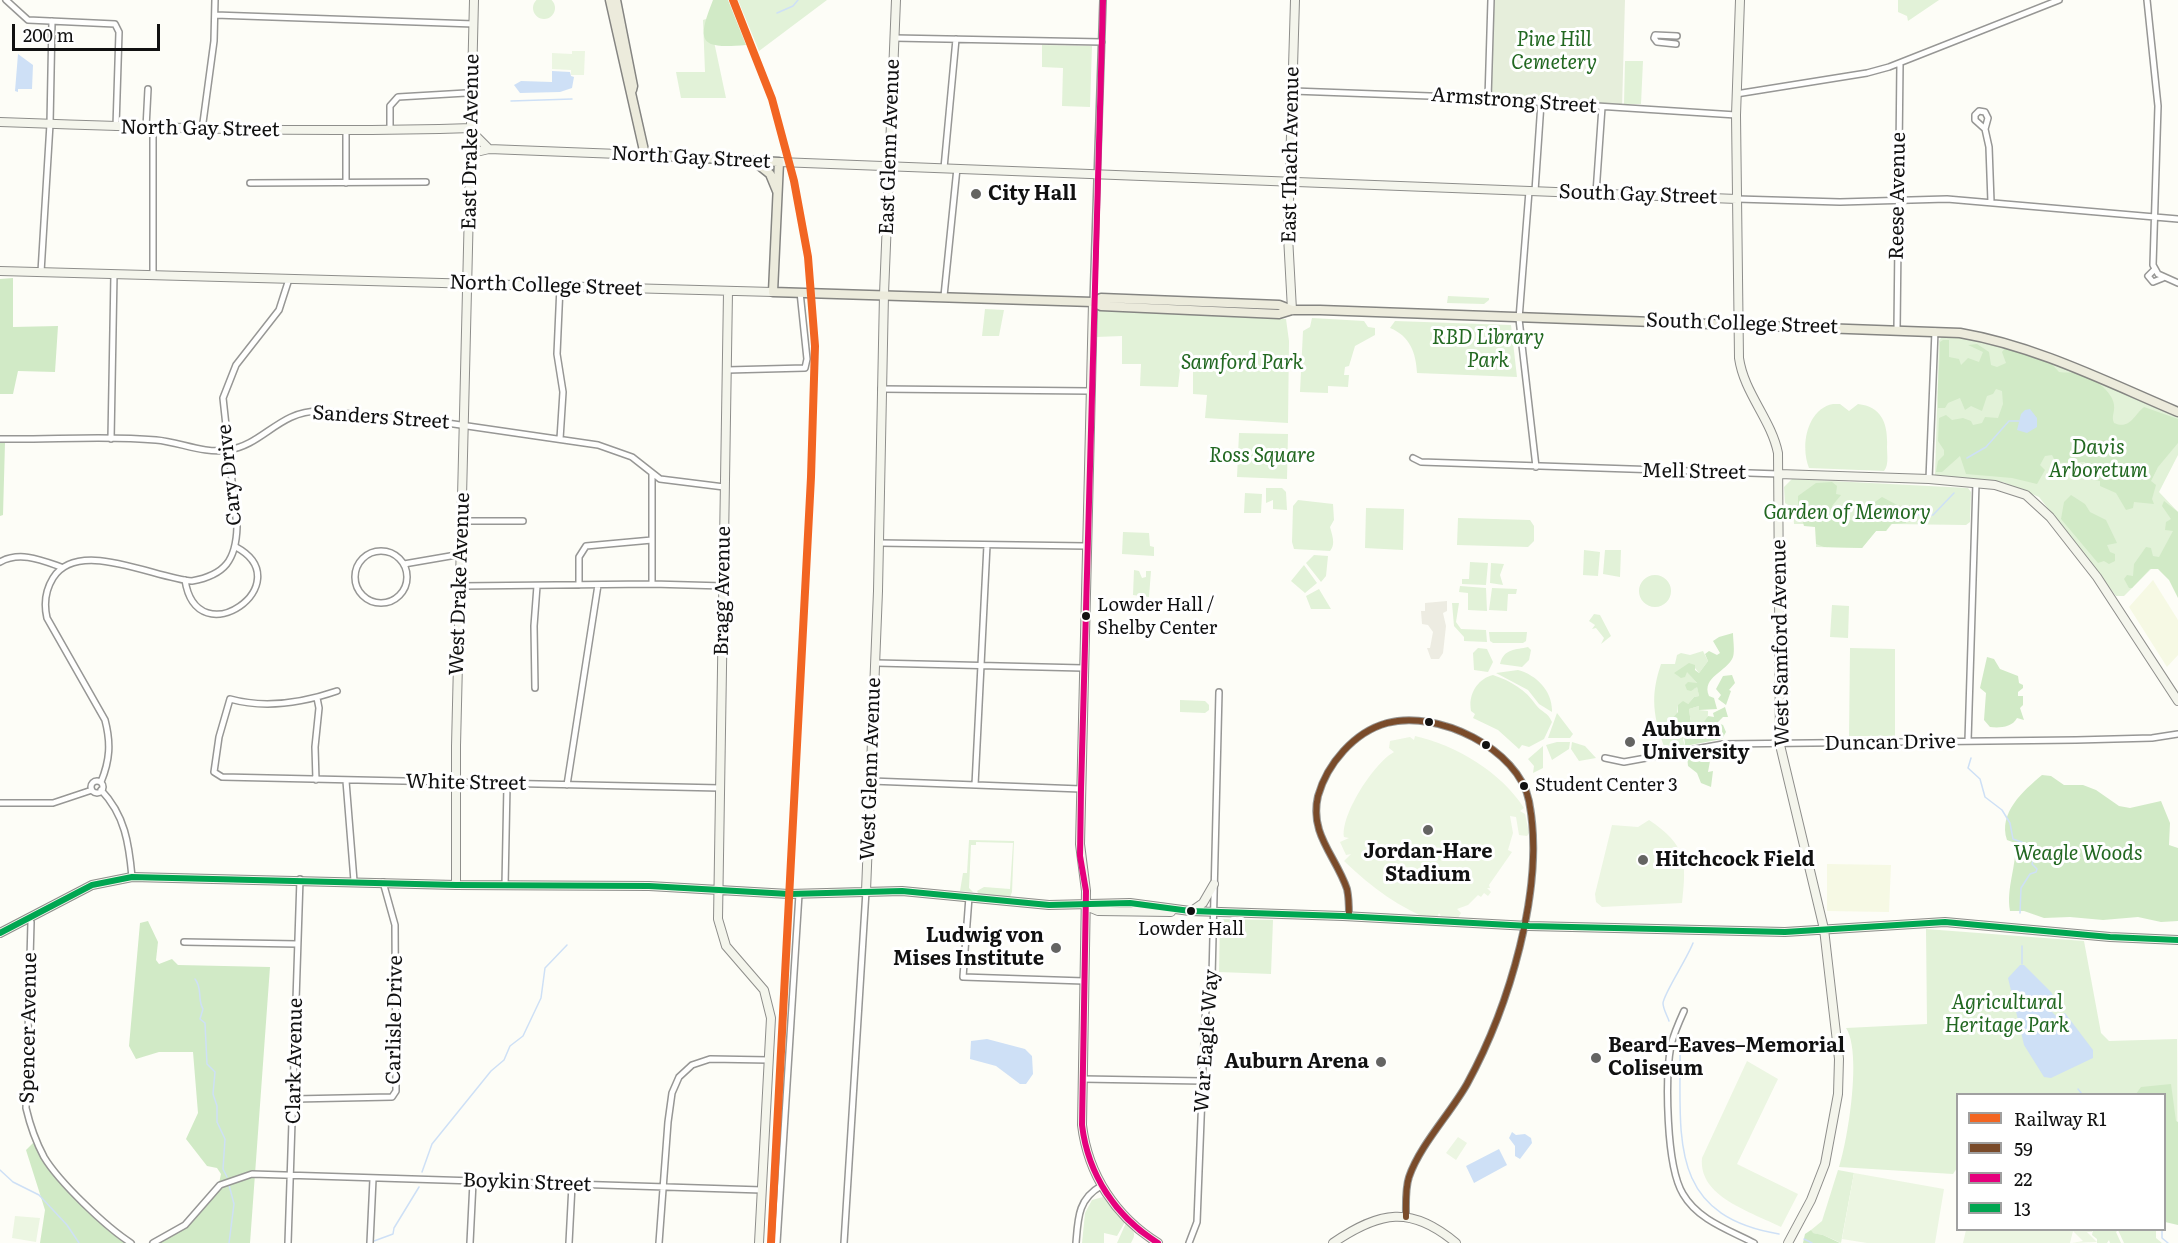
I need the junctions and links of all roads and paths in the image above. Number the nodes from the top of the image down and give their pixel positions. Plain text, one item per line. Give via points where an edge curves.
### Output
1 (6, 0) edge
2 (215, 0) edge
3 (474, 0) edge
4 (610, 0) edge
5 (616, 0) edge
6 (896, 0) edge
7 (1103, 0) edge
8 (1295, 0) edge
9 (1491, 0) edge
10 (1740, 0) edge
11 (2059, 0) edge
12 (2147, 0) edge
13 (215, 15) junction
14 (52, 21) junction
15 (474, 24) junction
16 (1677, 36) dead end
17 (894, 38) junction
18 (956, 39) junction
19 (1102, 42) junction
20 (1676, 44) dead end
21 (1900, 63) junction
22 (148, 89) dead end
23 (632, 91) junction
24 (1293, 91) junction
25 (466, 93) dead end
26 (1736, 94) junction
27 (1488, 99) junction
28 (1541, 103) junction
29 (1602, 107) junction
30 (1736, 115) junction
31 (0, 122) edge
32 (50, 124) junction
33 (116, 127) junction
34 (150, 128) junction
35 (1985, 129) dead end
36 (202, 130) junction
37 (390, 130) junction
38 (472, 130) junction
39 (345, 131) junction
40 (489, 149) junction
41 (472, 153) junction
42 (645, 155) junction
43 (755, 162) junction
44 (779, 162) junction
45 (889, 166) junction
46 (944, 168) junction
47 (957, 168) junction
48 (1097, 173) junction
49 (1290, 181) junction
50 (426, 182) dead end
51 (250, 183) dead end
52 (346, 183) junction
53 (1532, 191) junction
54 (1596, 193) junction
55 (778, 195) junction
56 (1737, 199) junction
57 (1900, 201) junction
58 (1991, 202) junction
59 (2155, 217) junction
60 (2178, 219) edge
61 (2154, 270) junction
62 (0, 271) edge
63 (41, 272) junction
64 (114, 273) junction
65 (153, 274) junction
66 (2163, 278) junction
67 (289, 279) junction
68 (468, 283) junction
69 (2178, 283) edge
70 (560, 285) junction
71 (728, 292) junction
72 (773, 292) junction
73 (800, 292) junction
74 (884, 294) junction
75 (944, 296) junction
76 (1093, 302) junction
77 (1292, 310) junction
78 (1519, 319) junction
79 (1738, 324) junction
80 (1897, 330) junction
81 (1935, 331) junction
82 (727, 370) junction
83 (881, 389) junction
84 (1090, 391) junction
85 (2178, 412) edge
86 (465, 425) junction
87 (0, 439) edge
88 (111, 439) junction
89 (560, 439) junction
90 (228, 450) junction
91 (1413, 458) dead end
92 (1536, 467) junction
93 (652, 474) junction
94 (1779, 474) junction
95 (1929, 479) junction
96 (1976, 483) junction
97 (724, 487) junction
98 (462, 521) junction
99 (523, 521) dead end
100 (651, 540) junction
101 (879, 543) junction
102 (987, 545) junction
103 (1086, 546) junction
104 (236, 547) junction
105 (462, 554) junction
106 (0, 562) edge
107 (404, 564) junction
108 (61, 567) junction
109 (185, 580) junction
110 (652, 584) junction
111 (579, 585) junction
112 (598, 585) junction
113 (461, 586) junction
114 (537, 586) junction
115 (724, 586) junction
116 (876, 663) junction
117 (981, 667) junction
118 (1083, 668) junction
119 (535, 688) dead end
120 (337, 691) dead end
121 (1219, 692) dead end
122 (317, 698) junction
123 (2178, 701) edge
124 (2178, 734) edge
125 (1968, 741) junction
126 (1780, 746) junction
127 (1605, 758) dead end
128 (316, 780) junction
129 (871, 780) junction
130 (346, 781) junction
131 (101, 782) junction
132 (456, 783) junction
133 (507, 784) junction
134 (567, 785) junction
135 (975, 785) junction
136 (720, 788) junction
137 (1081, 789) junction
138 (92, 790) junction
139 (101, 790) junction
140 (0, 803) edge
141 (132, 877) junction
142 (300, 879) junction
143 (354, 881) junction
144 (383, 882) junction
145 (1214, 884) junction
146 (456, 885) junction
147 (505, 886) junction
148 (718, 890) junction
149 (866, 891) junction
150 (799, 894) junction
151 (969, 897) junction
152 (1086, 906) junction
153 (1186, 911) junction
154 (1214, 912) junction
155 (1349, 916) junction
156 (29, 918) junction
157 (1524, 926) junction
158 (1824, 929) junction
159 (0, 933) edge
160 (2178, 940) edge
161 (184, 942) dead end
162 (297, 944) junction
163 (1084, 981) junction
164 (1684, 1011) dead end
165 (769, 1060) junction
166 (1082, 1079) junction
167 (1203, 1082) junction
168 (294, 1099) junction
169 (292, 1176) junction
170 (373, 1179) junction
171 (473, 1182) junction
172 (572, 1185) junction
173 (663, 1186) junction
174 (1101, 1186) junction
175 (762, 1190) junction
176 (1406, 1217) junction
177 (131, 1243) edge
178 (153, 1243) edge
179 (288, 1243) edge
180 (370, 1243) edge
181 (470, 1243) edge
182 (569, 1243) edge
183 (659, 1243) edge
184 (759, 1243) edge
185 (777, 1243) edge
186 (844, 1243) edge
187 (1076, 1243) edge
188 (1158, 1243) edge
189 (1189, 1243) edge
190 (1333, 1243) edge
191 (1456, 1243) edge
192 (1754, 1243) edge
193 (1788, 1243) edge

1 - 14 street via 28,20
2 - 13 street
3 - 15 street, East Drake Avenue
4 - 23 main road via 626,80
5 - 23 main road
6 - 17 street, East Glenn Avenue
7 - 19 street
8 - 24 street, East Thach Avenue
9 - 27 street
10 - 26 street, West Samford Avenue
11 - 21 street
12 - 59 street via 2158,106
13 - 15 street
13 - 36 street
14 - 32 street
14 - 33 street via 112,23 118,28
15 - 38 street, East Drake Avenue
16 - 20 street via 1654,35 1657,42
17 - 18 street
17 - 45 street, East Glenn Avenue
18 - 19 street
18 - 46 street
19 - 48 street
21 - 26 street via 1867,73
21 - 57 street, Reese Avenue
22 - 34 street
23 - 42 main road
24 - 27 street, Armstrong Street
24 - 49 street, East Thach Avenue
25 - 37 street via 398,97 390,106
26 - 30 street, West Samford Avenue
27 - 28 street, Armstrong Street
28 - 29 street, Armstrong Street
28 - 53 street
29 - 30 street, Armstrong Street
29 - 54 street
30 - 56 street, West Samford Avenue
31 - 32 street, North Gay Street
32 - 33 street, North Gay Street
32 - 63 street
33 - 34 street, North Gay Street
34 - 36 street, North Gay Street
34 - 65 street
35 - 58 street
36 - 39 street, North Gay Street
37 - 38 street, North Gay Street
37 - 39 street, North Gay Street
38 - 40 street
38 - 41 street, East Drake Avenue
39 - 52 street
40 - 41 street, North Gay Street
40 - 42 street, North Gay Street
41 - 68 street, East Drake Avenue
42 - 43 main road, North Gay Street
43 - 44 main road, North Gay Street
43 - 55 main road via 770,174
44 - 45 street, North Gay Street
44 - 55 main road
45 - 46 street, North Gay Street
45 - 74 street, East Glenn Avenue
46 - 47 street, North Gay Street
47 - 48 street, North Gay Street
47 - 75 street
48 - 49 street, South Gay Street
48 - 76 street
49 - 53 street, South Gay Street
49 - 77 street, East Thach Avenue
50 - 52 street
51 - 52 street
53 - 54 street, South Gay Street
53 - 78 street
54 - 56 street, South Gay Street
55 - 72 main road
56 - 57 street, South Gay Street
56 - 79 street, West Samford Avenue
57 - 58 street, South Gay Street
57 - 80 street, Reese Avenue
58 - 59 street, South Gay Street
59 - 60 street, South Gay Street
59 - 61 street
61 - 66 street
61 - 66 street via 2148,276 2150,280
62 - 63 street, North College Street
63 - 64 street, North College Street
64 - 65 street, North College Street
64 - 88 street
65 - 67 street, North College Street
66 - 69 street
67 - 68 street, North College Street
67 - 90 street, Cary Drive via 279,310 228,381 223,398
68 - 70 street, North College Street
68 - 86 street, West Drake Avenue
70 - 71 street, North College Street
70 - 89 street
71 - 72 street, North College Street
71 - 82 street, Bragg Avenue
72 - 73 main road, North College Street
73 - 74 main road, North College Street
73 - 82 street via 805,368
74 - 75 main road, North College Street
74 - 83 street, West Glenn Avenue
75 - 76 main road, North College Street
76 - 77 main road, South College Street via 1101,306 1279,314
76 - 84 street
77 - 78 main road, South College Street
78 - 79 main road, South College Street
78 - 92 street
79 - 80 main road, South College Street
79 - 94 street, West Samford Avenue via 1741,374 1776,444
80 - 81 main road, South College Street
81 - 85 main road, South College Street via 2010,344
81 - 95 street
82 - 97 street, Bragg Avenue
83 - 84 street
83 - 101 street, West Glenn Avenue
84 - 103 street
86 - 89 street, Sanders Street
86 - 90 street, Sanders Street via 308,411 286,418 246,444
86 - 98 street, West Drake Avenue
87 - 88 street, Sanders Street
88 - 90 street, Sanders Street via 156,440 206,450
89 - 93 street, Sanders Street via 622,452
90 - 104 street, Cary Drive
91 - 92 street, Mell Street via 1421,462
92 - 94 street, Mell Street
93 - 97 street, Sanders Street via 670,482
93 - 100 street
94 - 95 street, Mell Street
94 - 126 street, West Samford Avenue
95 - 96 street, Mell Street
96 - 123 street, Mell Street via 2015,490 2041,507 2097,577
96 - 125 street
97 - 115 street, Bragg Avenue
98 - 99 street
98 - 105 street, West Drake Avenue
100 - 110 street
100 - 111 street via 586,546 579,556
101 - 102 street
101 - 116 street, West Glenn Avenue
102 - 103 street
102 - 117 street
103 - 118 street
104 - 109 street, Cary Drive via 222,569 208,578
104 - 109 street via 255,566 256,583 249,600 236,611 219,615 201,609 189,595
105 - 107 street
105 - 113 street, West Drake Avenue
106 - 108 street via 21,556
107 - 107 street via 392,553 368,554 357,567 359,592 374,602 391,602 404,590
108 - 109 street, Cary Drive via 78,561 96,561
108 - 131 street via 48,589 46,613 105,720 110,755
110 - 112 street
110 - 115 street
111 - 112 street
111 - 114 street
112 - 134 street
113 - 114 street
113 - 132 street, West Drake Avenue
114 - 119 street
115 - 136 street, Bragg Avenue
116 - 117 street
116 - 129 street, West Glenn Avenue
117 - 118 street
117 - 135 street
118 - 137 street
120 - 122 street
121 - 145 street, War Eagle Way
122 - 128 street
122 - 128 street, White Street via 276,704 230,699 214,772 222,777
124 - 125 street, Duncan Drive via 2151,738
125 - 126 street, Duncan Drive
126 - 127 street, Duncan Drive via 1704,746 1621,762
126 - 158 street, West Samford Avenue
128 - 130 street, White Street
129 - 135 street
129 - 149 street, West Glenn Avenue
130 - 132 street, White Street
130 - 143 street
131 - 138 street via 96,781
131 - 139 street
132 - 133 street, White Street
132 - 146 street, West Drake Avenue
133 - 134 street, White Street
133 - 147 street
134 - 136 street, White Street
135 - 137 street
136 - 148 street, Bragg Avenue
137 - 152 street via 1080,856
138 - 139 street
138 - 140 street via 53,803
139 - 141 street via 123,821
141 - 142 street
141 - 156 street via 92,885
142 - 143 street
142 - 162 street, Clark Avenue
143 - 144 street
144 - 146 street
144 - 168 street, Carlisle Drive via 396,934 396,1090 392,1097
145 - 153 street via 1203,903
145 - 154 street, War Eagle Way
146 - 147 street
147 - 148 street
148 - 150 street
148 - 165 street, Bragg Avenue via 722,937 732,954 758,980 769,1003
149 - 150 street
149 - 151 street
149 - 186 street, West Glenn Avenue
150 - 185 street
151 - 152 street
151 - 163 street via 963,976
152 - 153 street via 1098,911
152 - 163 street
153 - 154 street
154 - 155 street
154 - 167 street, War Eagle Way
155 - 157 street
155 - 157 street via 1347,888 1319,832 1319,795 1326,776 1351,743 1387,723 1413,722 1470,736 1516,770 1529,801 1533,852
156 - 159 street
156 - 177 street, Spencer Avenue via 26,1108 30,1126 56,1172 116,1233
157 - 158 street via 1785,932
157 - 176 street via 1515,967 1482,1054 1465,1088 1413,1168 1406,1193
158 - 160 street via 1945,922
158 - 193 street, West Samford Avenue via 1839,1059 1838,1094 1825,1164
161 - 162 street
162 - 168 street, Clark Avenue
163 - 166 street
164 - 192 street via 1670,1056 1670,1127 1676,1179 1695,1209
165 - 173 street via 710,1059 692,1065 679,1077 672,1093
165 - 175 street, Bragg Avenue
166 - 167 street
166 - 174 street via 1083,1135
167 - 189 street, War Eagle Way via 1197,1222
168 - 169 street, Clark Avenue
169 - 170 street, Boykin Street
169 - 178 street via 252,1174 220,1185 184,1225
169 - 179 street, Clark Avenue
170 - 171 street, Boykin Street
170 - 180 street
171 - 172 street, Boykin Street
171 - 181 street
172 - 173 street, Boykin Street
172 - 182 street
173 - 175 street, Boykin Street
173 - 183 street
174 - 187 street via 1082,1203
174 - 188 street via 1131,1224
175 - 184 street, Bragg Avenue
176 - 190 street via 1368,1222
176 - 191 street via 1430,1223

